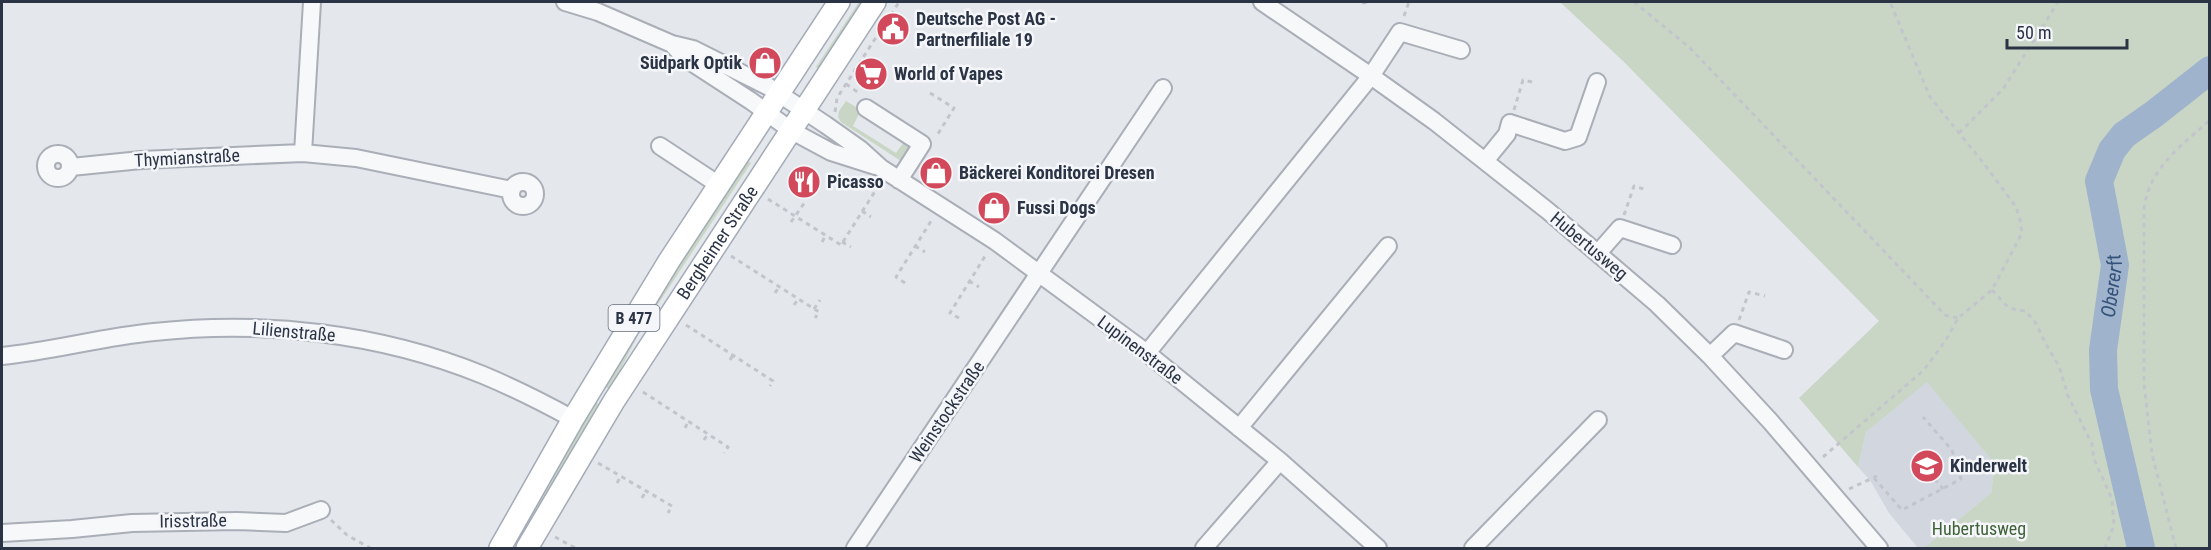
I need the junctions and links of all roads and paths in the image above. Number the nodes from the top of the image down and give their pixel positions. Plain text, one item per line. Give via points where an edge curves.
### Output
1 (312, 2) edge
2 (565, 2) edge
3 (839, 2) edge
4 (875, 2) edge
5 (899, 2) edge
6 (1262, 2) edge
7 (1370, 2) edge
8 (1634, 2) edge
9 (1890, 2) edge
10 (2058, 2) edge
11 (1362, 3) edge
12 (672, 44) junction
13 (1461, 50) dead end
14 (1371, 76) junction
15 (1532, 82) dead end
16 (1597, 82) dead end
17 (1163, 88) dead end
18 (930, 93) dead end
19 (779, 95) junction
20 (866, 108) dead end
21 (805, 111) junction
22 (767, 113) junction
23 (2210, 120) edge
24 (1510, 123) junction
25 (826, 125) junction
26 (792, 131) junction
27 (1959, 133) junction
28 (922, 144) junction
29 (660, 146) dead end
30 (303, 153) junction
31 (1485, 161) junction
32 (71, 167) dead end
33 (889, 173) junction
34 (719, 185) junction
35 (512, 190) dead end
36 (1647, 190) dead end
37 (772, 192) dead end
38 (768, 199) junction
39 (804, 202) dead end
40 (765, 204) dead end
41 (940, 206) junction
42 (862, 211) junction
43 (796, 216) junction
44 (871, 217) dead end
45 (792, 222) dead end
46 (1620, 228) junction
47 (826, 235) junction
48 (822, 242) dead end
49 (842, 242) junction
50 (994, 242) junction
51 (1672, 245) dead end
52 (915, 246) junction
53 (1388, 246) dead end
54 (737, 247) dead end
55 (851, 247) dead end
56 (925, 252) dead end
57 (1598, 253) junction
58 (731, 256) junction
59 (726, 264) dead end
60 (1039, 275) junction
61 (969, 282) junction
62 (905, 283) dead end
63 (779, 287) junction
64 (978, 287) dead end
65 (1992, 290) junction
66 (775, 292) dead end
67 (1765, 296) dead end
68 (798, 299) junction
69 (820, 300) dead end
70 (794, 305) dead end
71 (814, 309) junction
72 (815, 318) dead end
73 (959, 318) dead end
74 (1958, 318) junction
75 (686, 325) dead end
76 (1734, 333) junction
77 (1784, 350) dead end
78 (1147, 353) junction
79 (733, 355) junction
80 (2, 356) edge
81 (1710, 357) junction
82 (730, 360) dead end
83 (753, 368) junction
84 (749, 373) dead end
85 (770, 386) dead end
86 (643, 392) dead end
87 (1923, 417) dead end
88 (573, 419) junction
89 (1598, 420) dead end
90 (688, 422) junction
91 (685, 428) dead end
92 (1239, 428) junction
93 (708, 434) junction
94 (704, 440) dead end
95 (724, 453) dead end
96 (604, 455) dead end
97 (1280, 461) junction
98 (598, 463) junction
99 (1810, 468) junction
100 (594, 470) dead end
101 (1929, 472) dead end
102 (621, 476) junction
103 (617, 483) dead end
104 (1943, 489) junction
105 (646, 491) junction
106 (1834, 496) junction
107 (642, 498) dead end
108 (321, 510) joint
109 (668, 513) dead end
110 (2, 532) edge
111 (551, 543) dead end
112 (370, 549) edge
113 (500, 549) edge
114 (526, 549) edge
115 (575, 549) edge
116 (855, 549) edge
117 (1204, 549) edge
118 (1378, 549) edge
119 (1473, 549) edge
120 (1879, 549) edge
121 (2105, 549) edge
122 (2176, 549) edge

1 - 30 street
2 - 12 street
3 - 19 main road, Bergheimer Straße / B 477
4 - 21 main road, Bergheimer Straße / B 477
5 - 25 path via 837,98 836,111
6 - 14 street, Hubertusweg
7 - 11 path
8 - 74 path via 1690,48 1945,315
9 - 27 path via 1930,97
10 - 27 path via 2003,89
12 - 19 street, Lupinenstraße via 693,49
12 - 22 street, Lupinenstraße via 685,58
13 - 14 street via 1400,32
14 - 31 street, Hubertusweg
14 - 78 street
15 - 24 path via 1523,80
16 - 24 street via 1578,137 1565,141
17 - 60 street
18 - 28 path via 954,108 933,141
19 - 21 street, Lupinenstraße
19 - 22 main road, Bergheimer Straße / B 477
20 - 28 street
21 - 25 street, Lupinenstraße
21 - 26 main road, Bergheimer Straße / B 477
22 - 26 street, Lupinenstraße
22 - 34 main road, Bergheimer Straße / B 477
23 - 122 path via 2159,168 2149,184 2144,209 2144,382 2152,454
24 - 31 street via 1507,134
25 - 33 street, Lupinenstraße
26 - 33 street, Lupinenstraße via 831,152
26 - 114 main road, Bergheimer Straße / B 477 via 614,401
27 - 65 path via 2016,207 2020,220 2022,233
28 - 33 street
29 - 34 street
30 - 32 street, Thymianstraße
30 - 35 street, Thymianstraße via 356,158
31 - 57 street, Hubertusweg
33 - 41 street, Lupinenstraße
33 - 42 path
34 - 88 main road, Bergheimer Straße / B 477
36 - 46 path via 1634,186
37 - 38 path
38 - 40 path
38 - 43 path
39 - 43 path
41 - 50 street, Lupinenstraße
41 - 52 path
42 - 44 path
42 - 49 path
43 - 45 path
43 - 47 path
46 - 51 street
46 - 57 street
47 - 48 path
47 - 49 path via 841,245
49 - 55 path
50 - 60 street, Lupinenstraße
50 - 61 path
52 - 56 path
52 - 62 path via 896,277
53 - 92 street
54 - 58 path
57 - 81 street, Hubertusweg
58 - 59 path
58 - 63 path
60 - 78 street, Lupinenstraße
60 - 116 street, Weinstockstraße
61 - 64 path
61 - 73 path via 950,313
63 - 66 path
63 - 68 path
65 - 74 path
65 - 121 path via 2006,305 2025,311 2034,320 2059,366 2112,499 2114,525
67 - 76 path via 1749,292
68 - 70 path
68 - 71 path
69 - 71 path
71 - 72 path via 819,312
74 - 99 path via 1924,370
75 - 79 path
76 - 77 street
76 - 81 street
78 - 92 street, Lupinenstraße
79 - 82 path
79 - 83 path
80 - 88 street, Lilienstraße via 128,334 190,328 309,332 384,345 455,365
81 - 99 street, Hubertusweg
83 - 84 path
83 - 85 path via 773,381
86 - 90 path
87 - 104 path via 1952,450 1961,479
88 - 113 main road, Bergheimer Straße / B 477
89 - 119 street
90 - 91 path
90 - 93 path
92 - 97 street, Lupinenstraße
93 - 94 path
93 - 95 path via 728,447
96 - 98 path
97 - 117 street
97 - 118 street, Lupinenstraße
98 - 100 path
98 - 102 path
99 - 106 street, Hubertusweg
101 - 104 path
102 - 103 path
102 - 105 path
104 - 106 path via 1902,510 1876,477
105 - 107 path
105 - 109 path via 672,506
106 - 120 street, Hubertusweg
108 - 110 street, Irisstraße via 286,523 132,523
108 - 112 path via 347,535
111 - 115 path via 555,537

